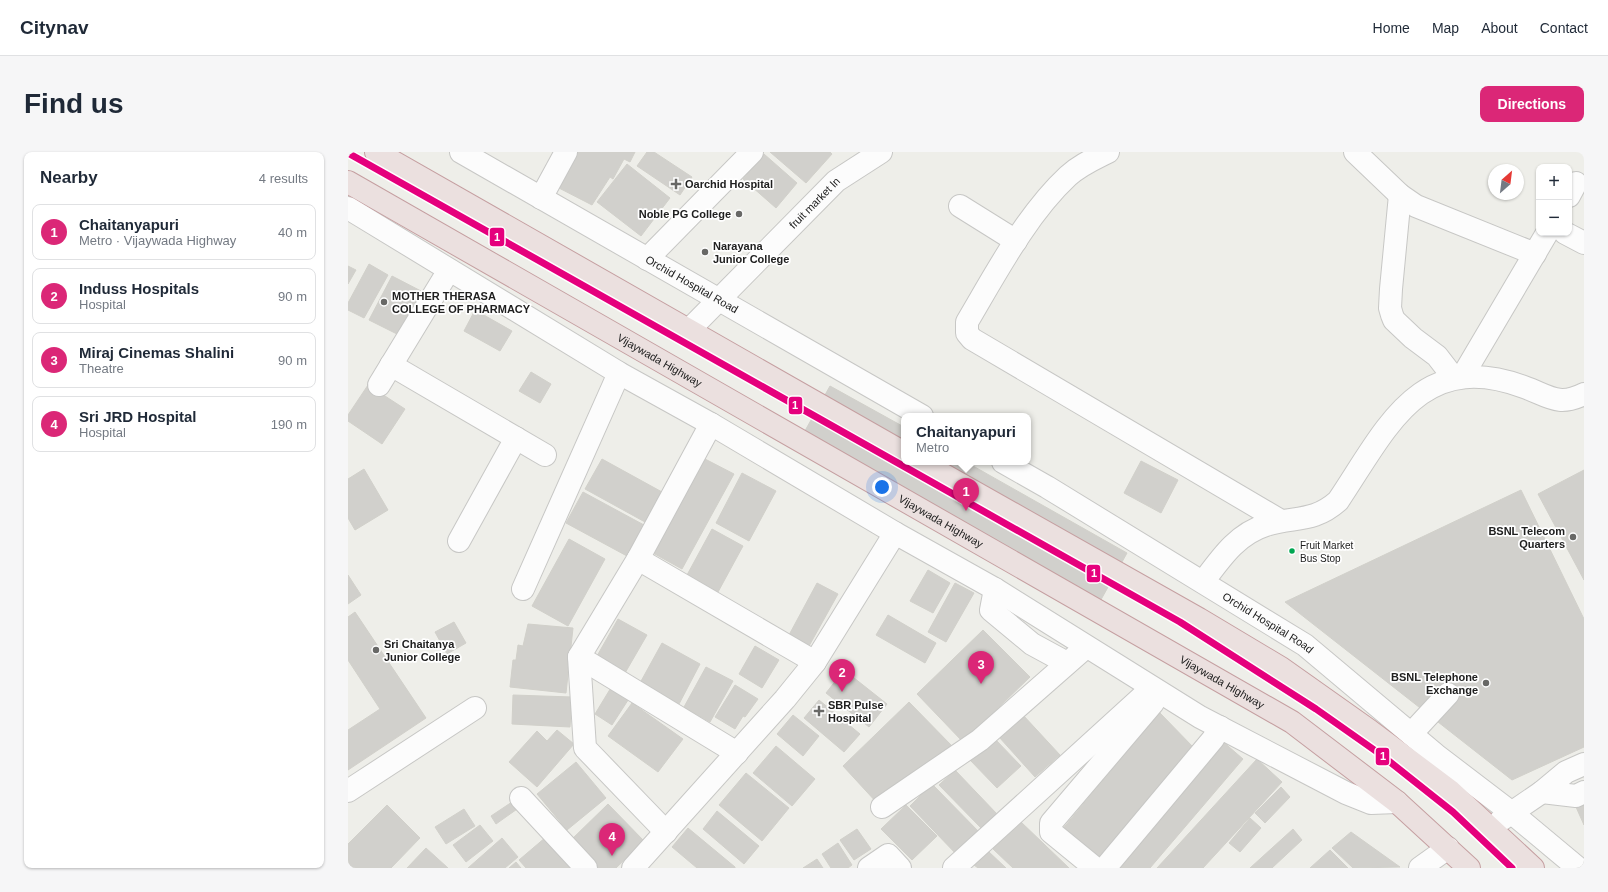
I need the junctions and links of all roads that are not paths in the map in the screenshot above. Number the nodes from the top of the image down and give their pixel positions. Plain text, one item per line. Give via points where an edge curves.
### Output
1 (461, 152) edge
2 (566, 152) edge
3 (752, 152) edge
4 (881, 152) edge
5 (1108, 152) edge
6 (1355, 152) edge
7 (378, 153) edge
8 (348, 182) edge
9 (1400, 194) junction
10 (541, 198) junction
11 (960, 206) dead end
12 (348, 208) edge
13 (1545, 236) edge
14 (1571, 236) edge
15 (1016, 240) junction
16 (1584, 243) edge
17 (1535, 254) junction
18 (647, 259) junction
19 (449, 270) junction
20 (718, 301) junction
21 (688, 331) junction
22 (391, 365) junction
23 (619, 372) junction
24 (1458, 377) junction
25 (379, 385) dead end
26 (1584, 394) edge
27 (917, 413) edge
28 (711, 424) junction
29 (516, 438) junction
30 (901, 450) edge
31 (545, 455) dead end
32 (926, 465) edge
33 (1008, 465) edge
34 (1281, 521) junction
35 (895, 533) junction
36 (459, 541) dead end
37 (638, 559) junction
38 (1204, 582) junction
39 (523, 588) dead end
40 (993, 599) junction
41 (1086, 647) junction
42 (579, 657) junction
43 (814, 662) junction
44 (1067, 663) junction
45 (1448, 694) dead end
46 (1155, 695) junction
47 (475, 708) dead end
48 (1411, 734) junction
49 (1214, 736) junction
50 (737, 753) junction
51 (1584, 764) edge
52 (348, 791) edge
53 (1542, 792) junction
54 (1584, 792) edge
55 (521, 798) dead end
56 (1397, 802) junction
57 (882, 807) dead end
58 (1512, 813) junction
59 (1490, 827) junction
60 (666, 832) junction
61 (1448, 848) junction
62 (586, 868) edge
63 (634, 868) edge
64 (869, 868) edge
65 (900, 868) edge
66 (954, 868) edge
67 (1095, 868) edge
68 (1105, 868) edge
69 (1420, 868) edge
70 (1469, 868) edge
71 (1533, 868) edge
72 (1578, 868) edge

1 - 10 street, Orchid Hospital Road
2 - 10 street
3 - 18 street
4 - 20 street, fruit market ln via 836,181
5 - 15 street via 1068,176
6 - 9 street
7 - 21 highway
8 - 56 highway, Vijaywada Highway via 1292,722
9 - 17 street via 1416,206
9 - 24 street via 1391,289 1392,315 1413,338 1437,356
10 - 18 street, Orchid Hospital Road
11 - 15 street
12 - 19 street
13 - 17 street
14 - 16 street
15 - 34 street via 967,322 967,333 972,339
17 - 24 street
18 - 20 street, Orchid Hospital Road
19 - 22 street
19 - 23 street
20 - 21 street, fruit market ln
20 - 27 street, Orchid Hospital Road
21 - 30 highway
22 - 25 street
22 - 29 street
23 - 28 street
23 - 39 street
24 - 26 street via 1503,379 1561,401 1572,400
24 - 34 street via 1425,390 1400,411 1338,501 1328,510 1319,515
28 - 35 street
28 - 37 street
29 - 31 street
29 - 36 street
32 - 59 highway via 1281,668 1439,783
33 - 38 street, Orchid Hospital Road
34 - 38 street via 1253,530 1237,540
35 - 40 street
35 - 43 street
37 - 42 street
37 - 43 street
38 - 48 street, Orchid Hospital Road via 1305,645
40 - 41 street
40 - 44 street via 1032,644
41 - 44 street
41 - 46 street
42 - 50 street
42 - 60 street via 585,748
43 - 50 street
44 - 57 street via 980,740
45 - 48 street
46 - 49 street
46 - 66 street
46 - 67 street via 1051,823 1052,832
47 - 52 street
48 - 58 street, Orchid Hospital Road
49 - 56 street via 1371,803
49 - 68 street
50 - 60 street
51 - 53 street via 1566,772
53 - 54 street via 1576,796
53 - 58 street
55 - 62 street
56 - 61 highway, Vijaywada Highway
58 - 59 street
58 - 72 street, Orchid Hospital Road
59 - 71 highway
60 - 63 street
61 - 69 street
61 - 70 highway, Vijaywada Highway
64 - 65 street via 888,855

